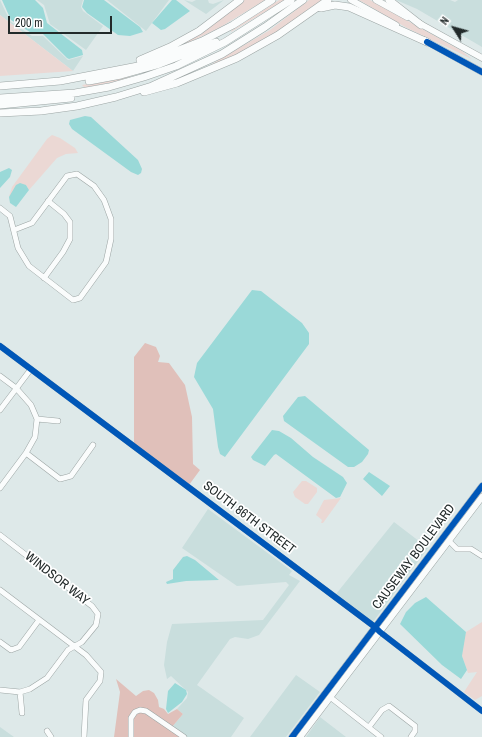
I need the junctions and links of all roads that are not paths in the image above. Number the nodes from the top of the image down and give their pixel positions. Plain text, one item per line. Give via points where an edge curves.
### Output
1 (240, 0) edge
2 (272, 0) edge
3 (291, 0) edge
4 (303, 0) edge
5 (328, 0) edge
6 (351, 0) edge
7 (376, 0) edge
8 (389, 0) edge
9 (313, 11) junction
10 (421, 25) junction
11 (246, 30) junction
12 (427, 42) junction
13 (482, 58) edge
14 (114, 71) junction
15 (482, 72) edge
16 (77, 80) junction
17 (0, 86) edge
18 (132, 93) junction
19 (77, 95) junction
20 (0, 98) edge
21 (0, 105) edge
22 (0, 113) edge
23 (48, 202) junction
24 (0, 208) edge
25 (14, 230) junction
26 (44, 278) junction
27 (0, 346) edge
28 (31, 369) junction
29 (0, 376) edge
30 (16, 388) junction
31 (0, 410) edge
32 (37, 419) junction
33 (58, 421) dead end
34 (93, 446) dead end
35 (26, 453) junction
36 (482, 486) edge
37 (0, 488) edge
38 (482, 497) edge
39 (464, 509) junction
40 (0, 535) edge
41 (440, 541) junction
42 (449, 541) junction
43 (482, 556) edge
44 (421, 578) junction
45 (0, 590) edge
46 (39, 620) junction
47 (375, 626) junction
48 (380, 632) junction
49 (0, 642) edge
50 (75, 647) junction
51 (0, 690) edge
52 (20, 692) junction
53 (330, 697) junction
54 (482, 711) edge
55 (22, 713) dead end
56 (306, 724) junction
57 (369, 727) junction
58 (47, 731) dead end
59 (50, 737) edge
60 (84, 737) edge
61 (131, 737) edge
62 (184, 737) edge
63 (292, 737) edge
64 (296, 737) edge
65 (300, 737) edge
66 (382, 737) edge
67 (411, 737) edge

1 - 14 highway via 207,26 182,41
2 - 14 highway via 233,25 197,43 150,62
3 - 11 highway
4 - 18 highway via 222,54 172,78
5 - 9 highway
6 - 12 main road
7 - 10 main road
8 - 10 highway
9 - 12 highway via 328,6 346,6
9 - 18 highway via 268,40 216,68 161,88
10 - 13 main road
11 - 16 highway via 157,65 112,77
11 - 19 highway via 192,59 130,82
12 - 15 main road
14 - 16 highway
16 - 17 highway
18 - 22 highway via 87,104 41,111
19 - 20 highway
19 - 21 highway
23 - 25 street via 32,223
23 - 26 street via 70,222 70,239
23 - 26 street via 67,176 77,174 94,186 104,200 111,218 111,239 106,262 80,298 73,300
24 - 25 street via 10,216
25 - 26 street via 18,248 29,266
27 - 28 street, SOUTH 86TH STREET
28 - 30 street
28 - 47 street, SOUTH 86TH STREET
29 - 30 street
30 - 31 street
30 - 32 street via 32,405
32 - 33 street
32 - 35 street via 35,437
34 - 35 street via 71,476 60,479
35 - 37 street
36 - 39 main road, CAUSEWAY BOULEVARD
38 - 42 main road, CAUSEWAY BOULEVARD
39 - 41 main road, CAUSEWAY BOULEVARD
39 - 42 main road via 450,532
40 - 50 street, WINDSOR WAY via 92,606 98,614 96,625
41 - 44 main road via 441,545 427,564
41 - 47 main road, CAUSEWAY BOULEVARD
42 - 43 street via 457,549 471,549
42 - 44 main road, CAUSEWAY BOULEVARD
44 - 48 main road, CAUSEWAY BOULEVARD
45 - 46 street
46 - 49 street via 19,647 11,650
46 - 50 street
47 - 48 street, SOUTH 86TH STREET
47 - 56 main road, CAUSEWAY BOULEVARD
48 - 53 main road, CAUSEWAY BOULEVARD
48 - 54 street, SOUTH 86TH STREET
50 - 52 street via 68,650 47,678
50 - 60 street via 97,665 102,675 86,700
51 - 52 street
52 - 55 street
53 - 56 main road, CAUSEWAY BOULEVARD
53 - 57 street
56 - 63 main road, CAUSEWAY BOULEVARD
56 - 64 main road
56 - 65 main road, CAUSEWAY BOULEVARD
57 - 66 street
57 - 67 street via 382,710 389,706 416,726
58 - 59 street
61 - 62 street via 132,718 135,712 140,710 146,711

